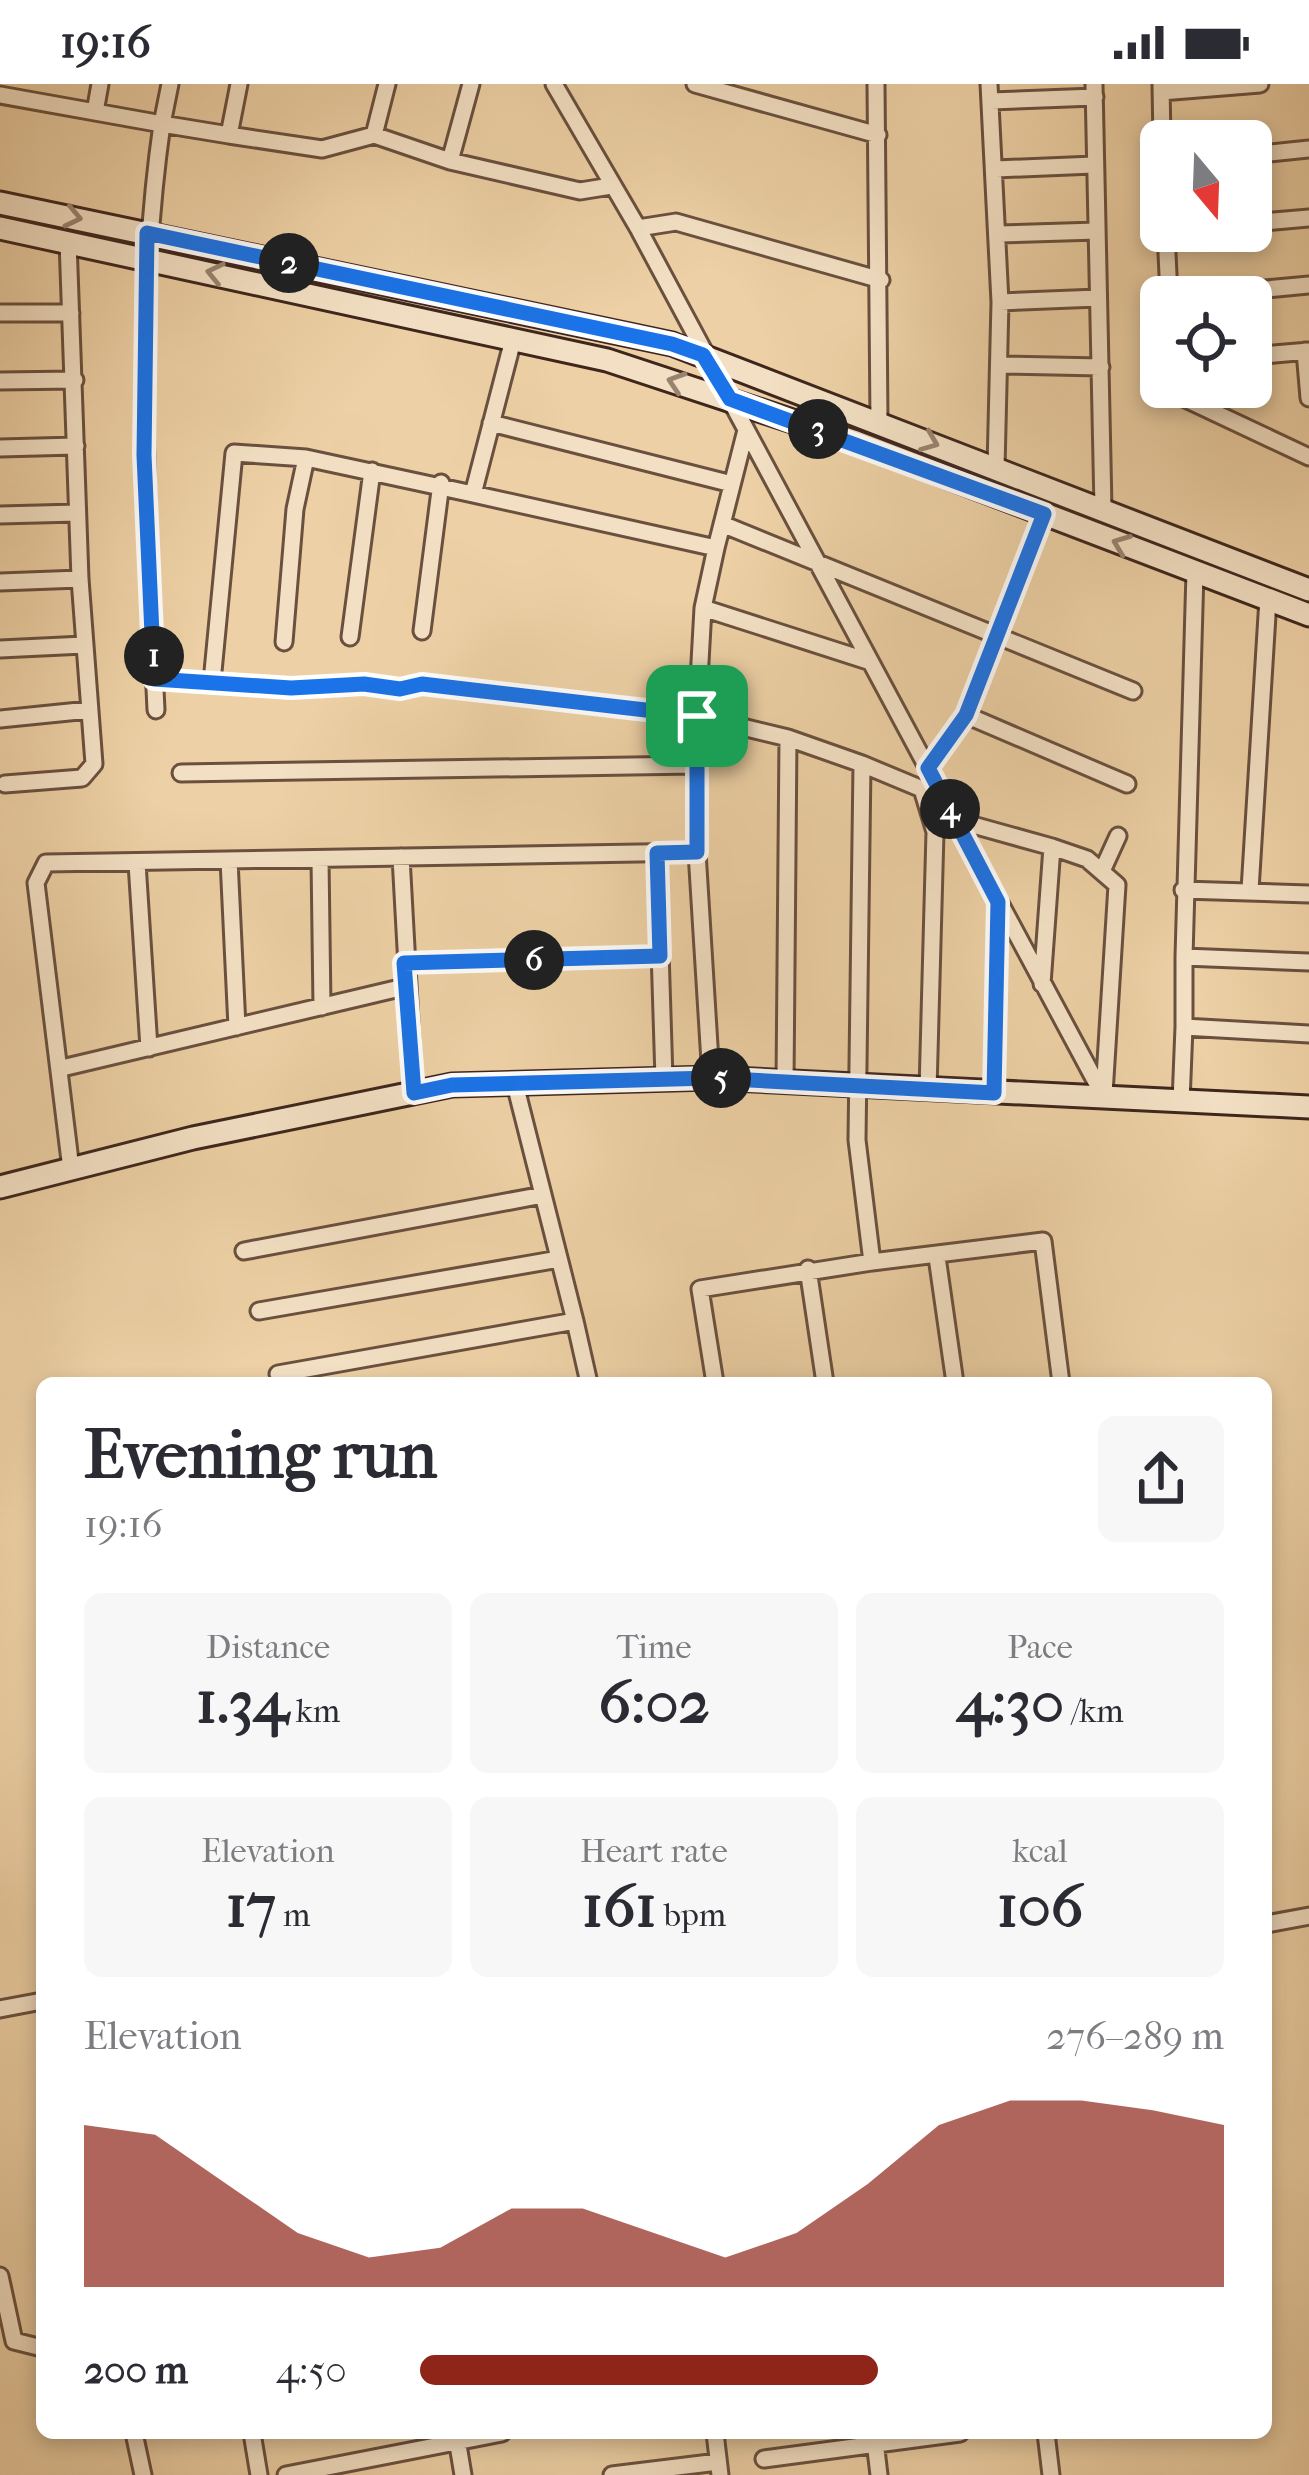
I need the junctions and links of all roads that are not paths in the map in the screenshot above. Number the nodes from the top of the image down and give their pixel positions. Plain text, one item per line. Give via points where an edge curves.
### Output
1 (100, 84) edge
2 (170, 84) edge
3 (238, 84) edge
4 (387, 84) edge
5 (471, 84) edge
6 (554, 84) edge
7 (695, 84) edge
8 (876, 84) edge
9 (1261, 84) edge
10 (1161, 88) edge
11 (1095, 90) edge
12 (990, 93) edge
13 (0, 94) edge
14 (95, 112) junction
15 (1162, 120) edge
16 (163, 124) junction
17 (229, 135) junction
18 (374, 135) junction
19 (878, 135) junction
20 (1309, 149) edge
21 (1272, 153) edge
22 (449, 161) junction
23 (1094, 165) junction
24 (996, 169) junction
25 (611, 186) junction
26 (0, 203) edge
27 (1309, 218) edge
28 (1272, 222) edge
29 (638, 228) junction
30 (0, 229) edge
31 (1096, 231) junction
32 (147, 233) junction
33 (999, 234) junction
34 (68, 241) junction
35 (146, 257) junction
36 (880, 280) junction
37 (1309, 285) edge
38 (1272, 288) edge
39 (1098, 298) junction
40 (1000, 302) junction
41 (0, 313) edge
42 (71, 313) junction
43 (513, 340) junction
44 (1307, 351) edge
45 (1272, 354) edge
46 (703, 355) junction
47 (999, 365) junction
48 (1100, 367) junction
49 (0, 380) edge
50 (76, 380) junction
51 (1309, 398) edge
52 (730, 399) junction
53 (1205, 408) edge
54 (879, 421) junction
55 (491, 423) junction
56 (746, 430) junction
57 (76, 446) junction
58 (0, 448) edge
59 (1309, 457) edge
60 (306, 458) junction
61 (996, 468) junction
62 (372, 471) junction
63 (441, 483) junction
64 (732, 484) junction
65 (472, 494) junction
66 (1103, 508) junction
67 (77, 513) junction
68 (1044, 514) junction
69 (0, 515) edge
70 (722, 524) junction
71 (716, 548) junction
72 (815, 562) junction
73 (1196, 572) junction
74 (80, 579) junction
75 (0, 582) edge
76 (1309, 590) edge
77 (1268, 599) junction
78 (703, 608) junction
79 (1309, 615) edge
80 (422, 631) dead end
81 (350, 637) dead end
82 (998, 637) junction
83 (284, 641) dead end
84 (83, 645) junction
85 (0, 650) edge
86 (868, 661) junction
87 (154, 679) junction
88 (212, 682) junction
89 (1133, 691) dead end
90 (89, 710) junction
91 (156, 710) dead end
92 (966, 715) junction
93 (697, 716) junction
94 (0, 719) edge
95 (788, 738) junction
96 (862, 764) junction
97 (694, 765) junction
98 (928, 768) junction
99 (181, 773) dead end
100 (5, 784) dead end
101 (1126, 784) dead end
102 (956, 820) junction
103 (1118, 836) dead end
104 (1052, 847) junction
105 (697, 852) junction
106 (657, 853) junction
107 (401, 857) junction
108 (320, 859) junction
109 (230, 860) junction
110 (137, 862) junction
111 (1103, 869) junction
112 (1183, 890) junction
113 (1250, 890) junction
114 (1309, 894) edge
115 (998, 902) junction
116 (660, 956) junction
117 (1184, 957) junction
118 (1309, 962) edge
119 (404, 963) junction
120 (1042, 986) junction
121 (404, 987) junction
122 (322, 1007) junction
123 (237, 1027) junction
124 (1184, 1027) junction
125 (1309, 1034) edge
126 (149, 1048) junction
127 (62, 1068) junction
128 (711, 1078) junction
129 (664, 1079) junction
130 (785, 1082) junction
131 (515, 1084) junction
132 (858, 1087) junction
133 (928, 1090) junction
134 (414, 1093) junction
135 (994, 1093) junction
136 (1104, 1097) junction
137 (1180, 1102) junction
138 (1309, 1107) edge
139 (71, 1169) junction
140 (0, 1187) edge
141 (543, 1196) junction
142 (244, 1251) dead end
143 (937, 1257) junction
144 (559, 1259) junction
145 (872, 1262) junction
146 (808, 1269) junction
147 (259, 1311) dead end
148 (575, 1321) junction
149 (278, 1375) dead end
150 (588, 1377) edge
151 (715, 1377) edge
152 (824, 1377) edge
153 (954, 1377) edge
154 (1060, 1377) edge
155 (1309, 1916) edge
156 (1272, 1918) edge
157 (36, 2002) edge
158 (0, 2009) edge
159 (0, 2276) edge
160 (36, 2347) edge
161 (135, 2439) edge
162 (253, 2439) edge
163 (443, 2439) edge
164 (457, 2439) edge
165 (716, 2439) edge
166 (870, 2439) edge
167 (875, 2439) edge
168 (1047, 2439) edge
169 (764, 2459) dead end
170 (719, 2469) edge
171 (143, 2475) edge
172 (259, 2475) edge
173 (286, 2475) edge
174 (463, 2475) edge
175 (612, 2475) edge
176 (879, 2475) edge
177 (1052, 2475) edge

1 - 14 street
2 - 16 street
3 - 17 street
4 - 18 street
5 - 22 street
6 - 25 street
7 - 19 street
8 - 19 street
9 - 10 street
10 - 15 street
11 - 12 street
11 - 23 street
12 - 24 street
13 - 14 street
14 - 16 street
16 - 17 street
16 - 32 street
17 - 18 street via 322,149
18 - 22 street
19 - 36 street
20 - 21 street
22 - 25 street via 580,190
23 - 24 street
23 - 31 street
24 - 33 street
25 - 29 street
26 -> 32 street
27 - 28 street
29 - 36 street via 676,222
29 - 46 street
30 - 34 street
31 - 33 street
31 - 39 street
32 - 35 street
32 - 46 street
33 - 40 street
34 - 35 street
34 - 42 street
43 -> 35 street
35 - 87 street
36 - 54 street
37 - 38 street
39 - 40 street
39 - 48 street
40 - 47 street
41 - 42 street
42 - 50 street
52 -> 43 street
43 - 55 street
44 - 45 street
44 - 51 street
46 - 52 street
46 - 54 street
47 - 48 street
47 - 61 street
48 - 66 street
49 - 50 street
50 - 57 street
52 - 56 street
52 - 68 street
53 - 59 street
54 -> 61 street
55 - 64 street
55 - 65 street
56 - 64 street
56 - 72 street
57 - 58 street
57 - 67 street
60 - 62 street
60 - 83 street
60 - 88 street via 234,453
61 - 66 street
62 - 63 street
62 - 81 street
63 - 65 street
63 - 80 street
64 - 70 street
65 - 71 street
66 - 76 street
67 - 69 street
67 - 74 street
73 -> 68 street
68 - 82 street
70 - 71 street
70 - 72 street
71 - 78 street
72 - 82 street
72 - 86 street
73 - 77 street
73 - 112 street
74 - 75 street
74 - 84 street
77 - 79 street
77 - 113 street
78 - 86 street
78 - 93 street
82 - 89 street
82 - 92 street
84 - 85 street
84 - 90 street
86 - 98 street
87 - 88 street
87 - 91 street
88 - 93 street via 422,684
90 - 94 street
90 - 100 street via 94,764 82,778
92 - 98 street
92 - 101 street
93 - 95 street
93 - 97 street
95 - 96 street
95 - 130 street
96 - 132 street
96 - 133 street via 922,789 935,832
97 - 99 street
97 - 105 street
98 - 102 street
102 - 104 street
102 - 115 street
103 - 111 street
104 - 111 street
104 - 120 street
105 - 106 street
105 - 128 street
106 - 107 street
106 - 116 street
107 - 108 street
107 - 119 street
108 - 109 street
108 - 122 street
109 - 110 street
109 - 123 street
110 - 126 street
110 - 127 street via 46,863 38,872
111 - 136 street via 1117,885
112 - 113 street
112 - 117 street
113 - 114 street
115 - 120 street
115 - 135 street
116 - 119 street
116 - 129 street
117 - 118 street
117 - 124 street
119 - 121 street
120 - 136 street
121 - 122 street
121 - 134 street
122 - 123 street
123 - 126 street
124 - 125 street
124 - 137 street
126 - 127 street
127 - 139 street
128 - 129 street
128 - 130 street
129 - 131 street
130 - 132 street
131 - 134 street
131 - 141 street
132 - 133 street
132 - 145 street
133 - 135 street
134 - 139 street
135 - 136 street
136 - 137 street
137 - 138 street
139 - 140 street
141 - 142 street
141 - 144 street
143 - 145 street
143 - 153 street
143 - 154 street via 1043,1241
144 - 147 street
144 - 148 street
145 - 146 street
146 - 151 street via 700,1289
146 - 152 street
148 - 149 street
148 - 150 street
155 - 156 street
157 - 158 street
159 - 160 street via 14,2342
161 - 171 street
162 - 172 street
163 - 173 street
164 - 174 street
165 - 170 street
166 - 169 street
167 - 176 street
168 - 177 street
170 - 175 street

